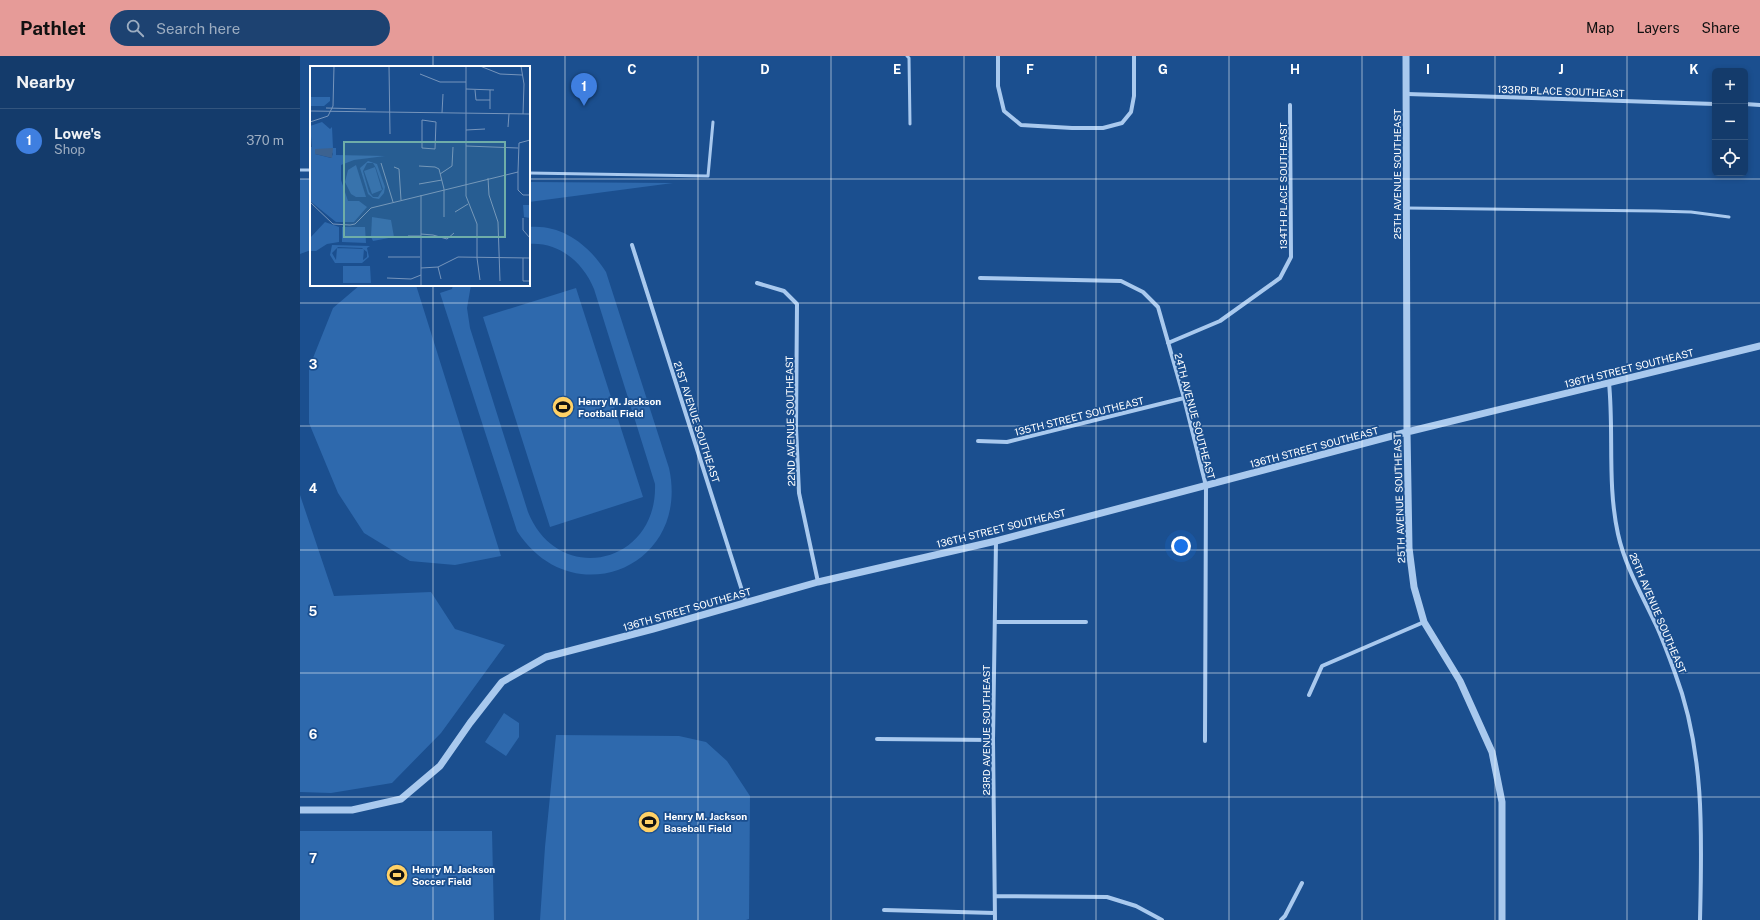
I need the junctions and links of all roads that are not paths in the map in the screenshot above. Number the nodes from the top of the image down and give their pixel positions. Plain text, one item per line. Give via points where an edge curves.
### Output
1 (907, 56) edge
2 (998, 56) edge
3 (1134, 56) edge
4 (1406, 56) edge
5 (1406, 94) junction
6 (1712, 104) edge
7 (1748, 104) edge
8 (1760, 105) edge
9 (1290, 106) dead end
10 (714, 122) dead end
11 (910, 124) dead end
12 (530, 173) edge
13 (1407, 208) junction
14 (1729, 217) dead end
15 (632, 245) dead end
16 (980, 278) dead end
17 (757, 283) dead end
18 (1168, 343) junction
19 (1760, 346) edge
20 (1609, 383) junction
21 (1184, 398) junction
22 (1407, 432) junction
23 (978, 441) dead end
24 (1206, 486) junction
25 (996, 541) junction
26 (818, 582) junction
27 (746, 603) junction
28 (995, 622) junction
29 (1086, 622) dead end
30 (1424, 622) junction
31 (1309, 695) dead end
32 (877, 739) dead end
33 (993, 740) junction
34 (1205, 741) dead end
35 (300, 810) edge
36 (1302, 883) dead end
37 (995, 896) junction
38 (884, 910) dead end
39 (995, 913) junction
40 (995, 920) edge
41 (1162, 920) edge
42 (1281, 920) edge
43 (1502, 920) edge
44 (1700, 920) edge

1 - 11 lane
2 - 3 street via 998,86 1004,111 1021,125 1103,128 1122,123 1131,112 1134,96
4 - 5 street, 25TH AVENUE SOUTHEAST
5 - 6 street, 133RD PLACE SOUTHEAST
5 - 13 street, 25TH AVENUE SOUTHEAST
7 - 8 street
9 - 18 street, 134TH PLACE SOUTHEAST via 1291,257 1280,278 1220,321
10 - 12 lane via 708,176
13 - 14 lane via 1670,211
13 - 22 street, 25TH AVENUE SOUTHEAST
15 - 27 street, 21ST AVENUE SOUTHEAST
16 - 18 street, 24TH AVENUE SOUTHEAST via 1121,281 1143,292 1158,307
17 - 26 street, 22ND AVENUE SOUTHEAST via 784,291 797,304 796,428 799,493
18 - 21 street, 24TH AVENUE SOUTHEAST
19 - 20 street, 136TH STREET SOUTHEAST
20 - 22 street, 136TH STREET SOUTHEAST
20 - 44 street, 26TH AVENUE SOUTHEAST via 1612,490 1618,534 1627,563 1676,673 1685,702 1696,757 1701,805
21 - 23 street, 135TH STREET SOUTHEAST via 1006,442
21 - 24 street, 24TH AVENUE SOUTHEAST
22 - 24 street, 136TH STREET SOUTHEAST
22 - 30 street, 25TH AVENUE SOUTHEAST via 1409,548 1414,587
24 - 25 street, 136TH STREET SOUTHEAST
24 - 34 street, 24TH AVENUE SOUTHEAST
25 - 26 street, 136TH STREET SOUTHEAST
25 - 28 street, 23RD AVENUE SOUTHEAST
26 - 27 street, 136TH STREET SOUTHEAST
27 - 35 street, 136TH STREET SOUTHEAST via 546,657 502,682 440,766 401,799 352,810
28 - 29 street
28 - 33 street, 23RD AVENUE SOUTHEAST
30 - 31 street via 1322,666
30 - 43 street, 25TH AVENUE SOUTHEAST via 1460,681 1492,752 1502,802
32 - 33 street
33 - 37 street, 23RD AVENUE SOUTHEAST
36 - 42 street
37 - 39 street, 23RD AVENUE SOUTHEAST
37 - 41 street via 1107,897 1136,906
38 - 39 street
39 - 40 street, 23RD AVENUE SOUTHEAST

